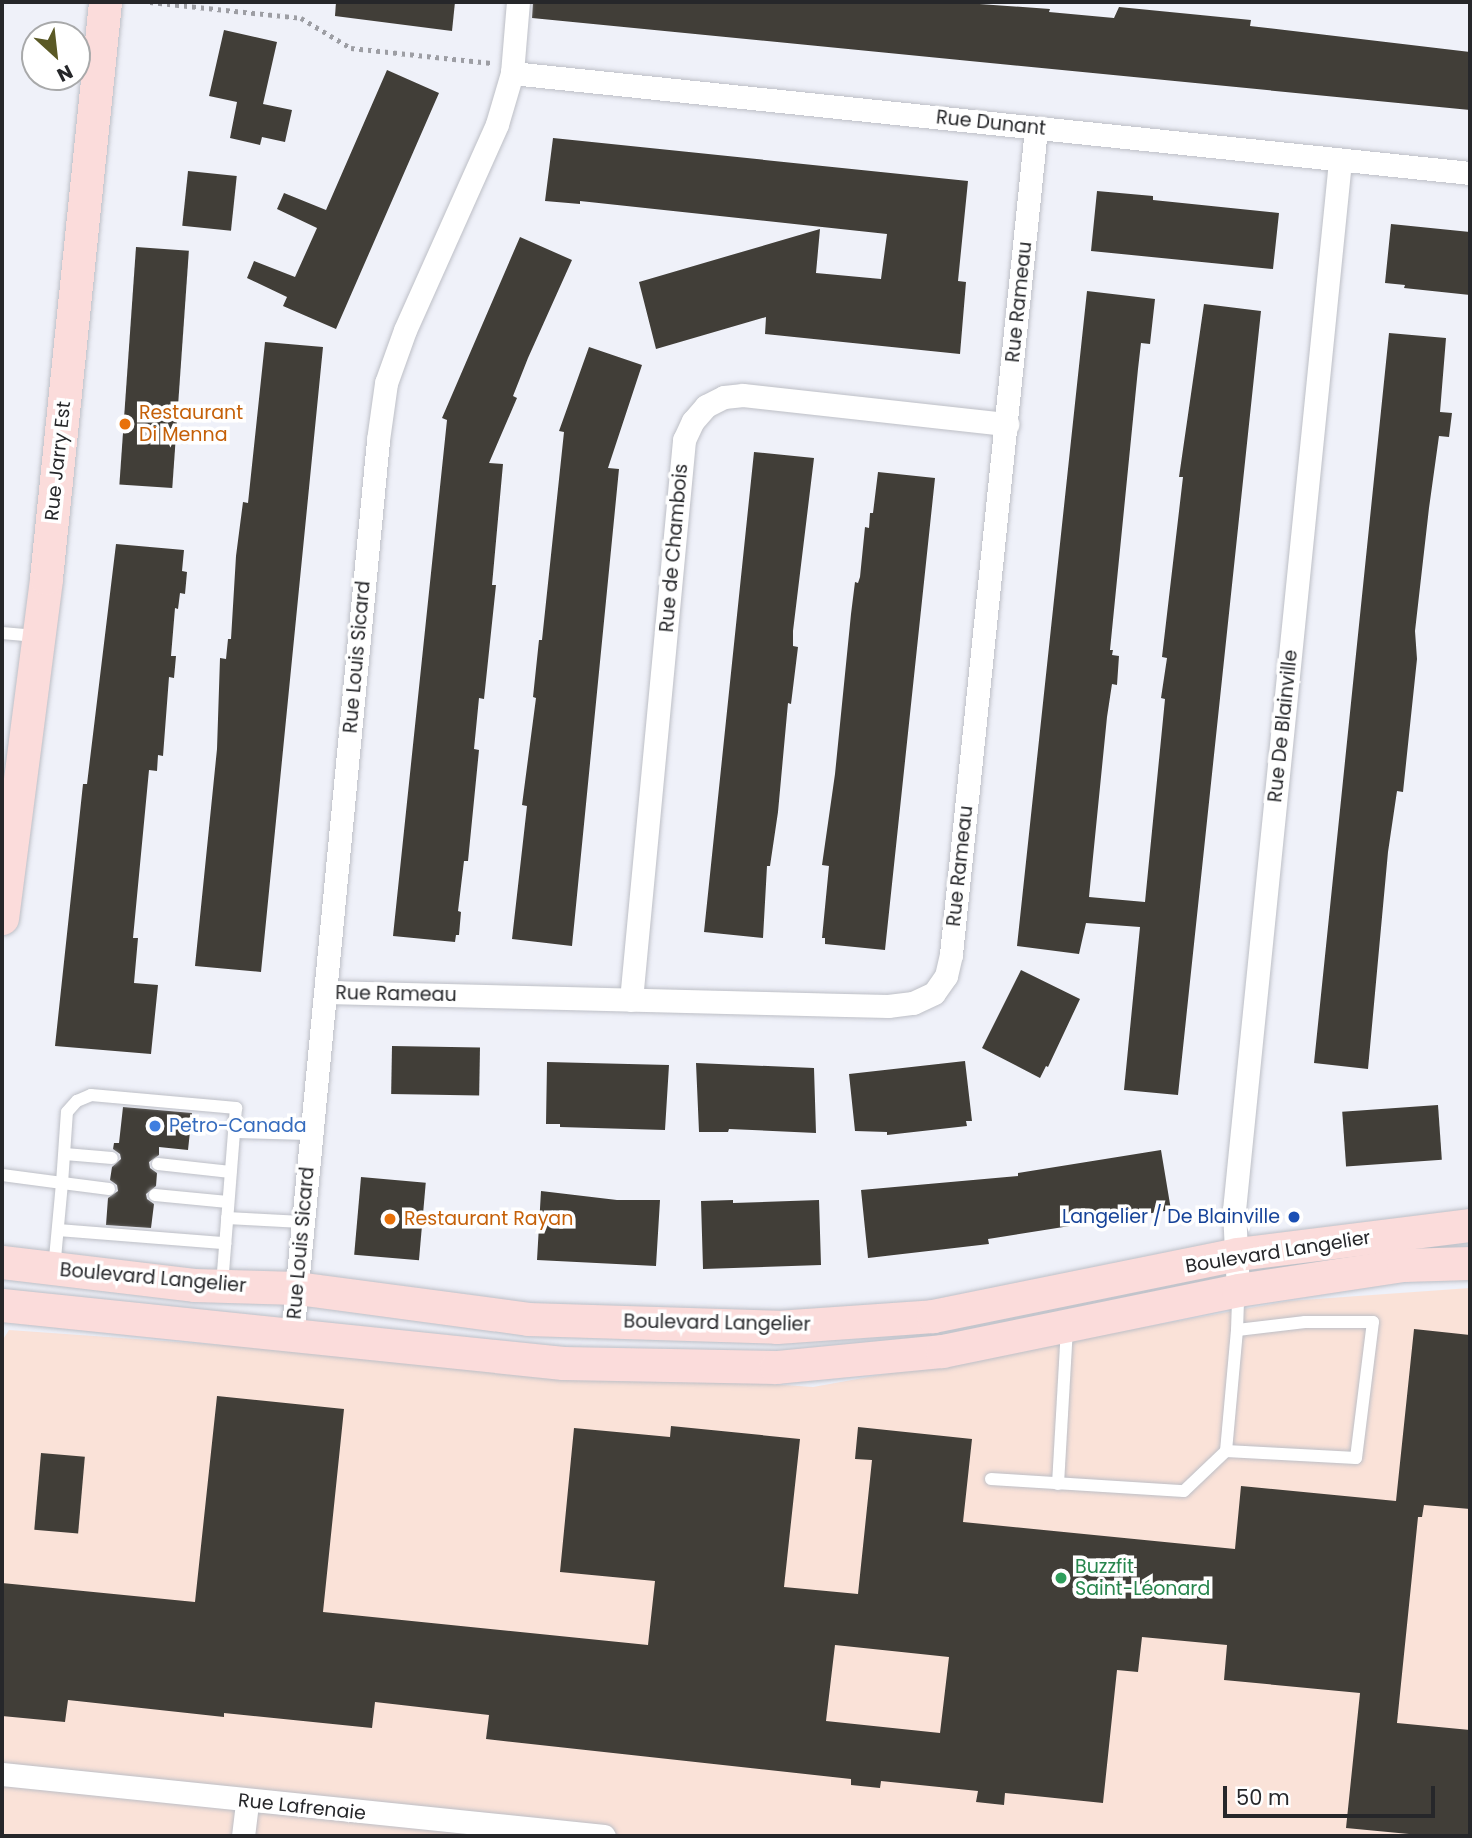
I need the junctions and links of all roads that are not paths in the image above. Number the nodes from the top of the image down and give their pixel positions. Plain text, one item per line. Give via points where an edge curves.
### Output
1 (105, 2) edge
2 (518, 2) edge
3 (512, 69) junction
4 (1036, 128) junction
5 (1340, 161) junction
6 (1470, 173) edge
7 (1007, 424) junction
8 (2, 633) edge
9 (39, 636) junction
10 (2, 918) edge
11 (326, 992) junction
12 (631, 1000) junction
13 (234, 1132) junction
14 (311, 1134) junction
15 (65, 1154) junction
16 (112, 1158) dead end
17 (158, 1164) dead end
18 (231, 1172) junction
19 (2, 1175) edge
20 (62, 1183) junction
21 (109, 1189) dead end
22 (155, 1195) dead end
23 (228, 1202) junction
24 (227, 1218) junction
25 (302, 1222) junction
26 (1470, 1225) edge
27 (58, 1230) junction
28 (225, 1243) junction
29 (1237, 1254) junction
30 (2, 1262) edge
31 (1470, 1263) edge
32 (54, 1269) junction
33 (222, 1286) junction
34 (297, 1288) junction
35 (1238, 1290) junction
36 (2, 1306) edge
37 (1067, 1326) junction
38 (1237, 1330) junction
39 (292, 1337) junction
40 (1226, 1451) junction
41 (990, 1479) dead end
42 (1058, 1484) junction
43 (2, 1774) edge
44 (247, 1801) junction
45 (243, 1836) edge
46 (604, 1836) edge

1 - 9 main road, Rue Jarry Est
2 - 3 street, Rue Louis Sicard
3 - 4 street, Rue Dunant
3 - 11 street, Rue Louis Sicard via 497,124 404,330 386,383
4 - 5 street, Rue Dunant
4 - 7 street, Rue Rameau
5 - 6 street, Rue Dunant
5 - 29 street, Rue De Blainville via 1234,1210
7 - 12 street, Rue Rameau via 946,976 934,993 914,1003 888,1006
7 - 12 street, Rue de Chambois via 743,395 706,406 693,421 684,440
8 - 9 lane
9 - 10 main road, Rue Jarry Est
11 - 12 street, Rue Rameau
11 - 14 street, Rue Louis Sicard
13 - 14 lane
13 - 15 lane via 236,1108 92,1095 67,1112
13 - 18 lane
14 - 25 street, Rue Louis Sicard
15 - 16 lane
15 - 20 lane
17 - 18 lane
18 - 23 lane
19 - 20 lane
20 - 21 lane
20 - 27 lane
22 - 23 lane
23 - 24 lane
24 - 25 lane
24 - 28 lane
25 - 34 street, Rue Louis Sicard
26 - 29 main road, Boulevard Langelier
27 - 28 lane
27 - 32 lane
28 - 33 lane
29 - 34 main road, Boulevard Langelier via 933,1316 777,1327 528,1319
29 - 35 street, Rue De Blainville
30 - 32 main road, Boulevard Langelier
31 - 35 main road, Boulevard Langelier via 1403,1265
32 - 33 main road, Boulevard Langelier
33 - 34 main road, Boulevard Langelier
34 - 39 street, Rue Louis Sicard
35 - 37 main road, Boulevard Langelier
35 - 38 lane
36 - 39 main road, Boulevard Langelier
37 - 39 main road, Boulevard Langelier via 942,1351 776,1367 563,1363
37 - 42 lane
38 - 40 lane
38 - 40 lane via 1305,1322 1373,1322 1356,1458
40 - 42 lane via 1184,1491
41 - 42 lane
43 - 44 street, Rue Lafrenaie
44 - 45 street
44 - 46 street, Rue Lafrenaie

